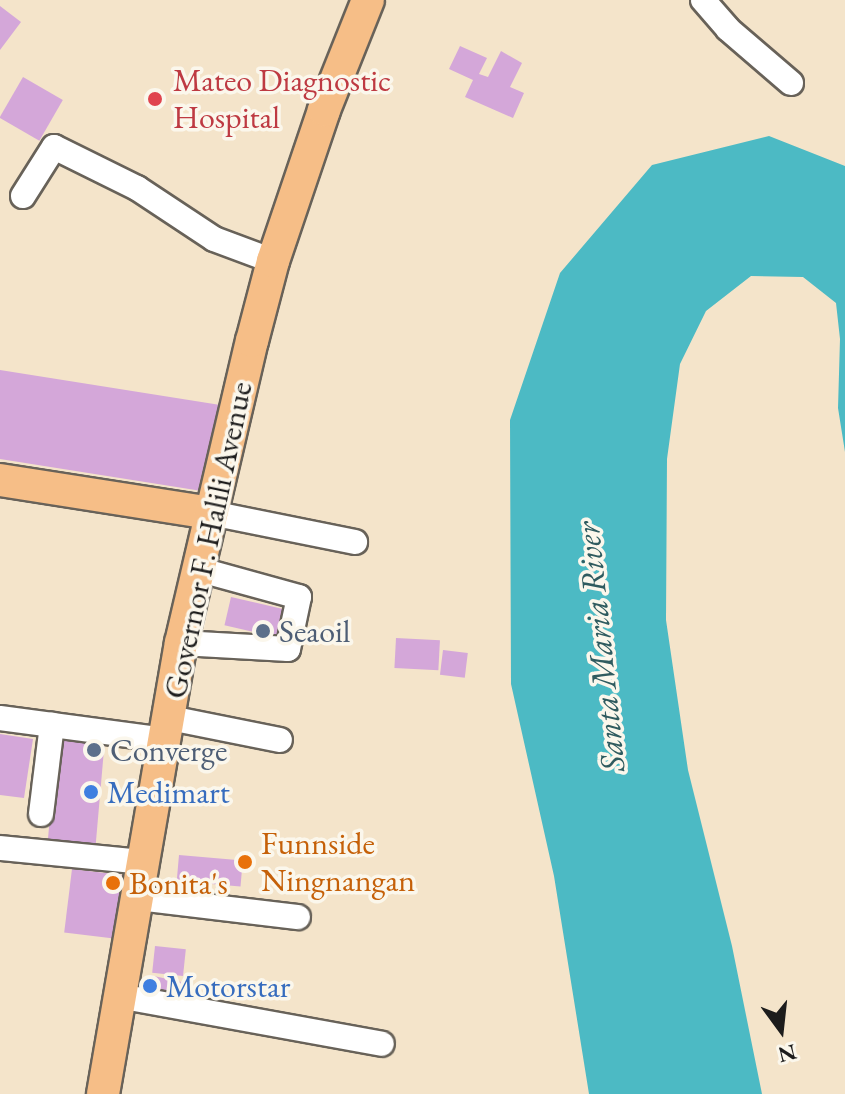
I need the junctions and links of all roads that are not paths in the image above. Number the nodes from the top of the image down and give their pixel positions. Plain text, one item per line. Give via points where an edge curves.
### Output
1 (368, 0) edge
2 (703, 0) edge
3 (791, 83) dead end
4 (23, 196) dead end
5 (273, 261) junction
6 (0, 480) edge
7 (211, 513) junction
8 (355, 542) dead end
9 (197, 569) junction
10 (181, 643) junction
11 (0, 718) edge
12 (52, 725) junction
13 (168, 729) junction
14 (280, 740) dead end
15 (41, 814) dead end
16 (0, 848) edge
17 (142, 862) junction
18 (138, 898) junction
19 (298, 917) dead end
20 (119, 996) junction
21 (382, 1044) dead end
22 (103, 1094) edge

1 - 5 main road, Governor F. Halili Avenue
2 - 3 street
4 - 5 street via 54,147 137,188 214,239
5 - 7 main road, Governor F. Halili Avenue
6 - 7 main road
7 - 8 street
7 - 9 main road, Governor F. Halili Avenue
9 - 10 main road, Governor F. Halili Avenue
9 - 10 street via 299,597 288,649
10 - 13 main road, Governor F. Halili Avenue
11 - 12 street
12 - 13 street
12 - 15 street
13 - 14 street
13 - 17 main road, Governor F. Halili Avenue
16 - 17 street
17 - 18 main road, Governor F. Halili Avenue
18 - 19 street
18 - 20 main road, Governor F. Halili Avenue
20 - 21 street
20 - 22 main road, Governor F. Halili Avenue

